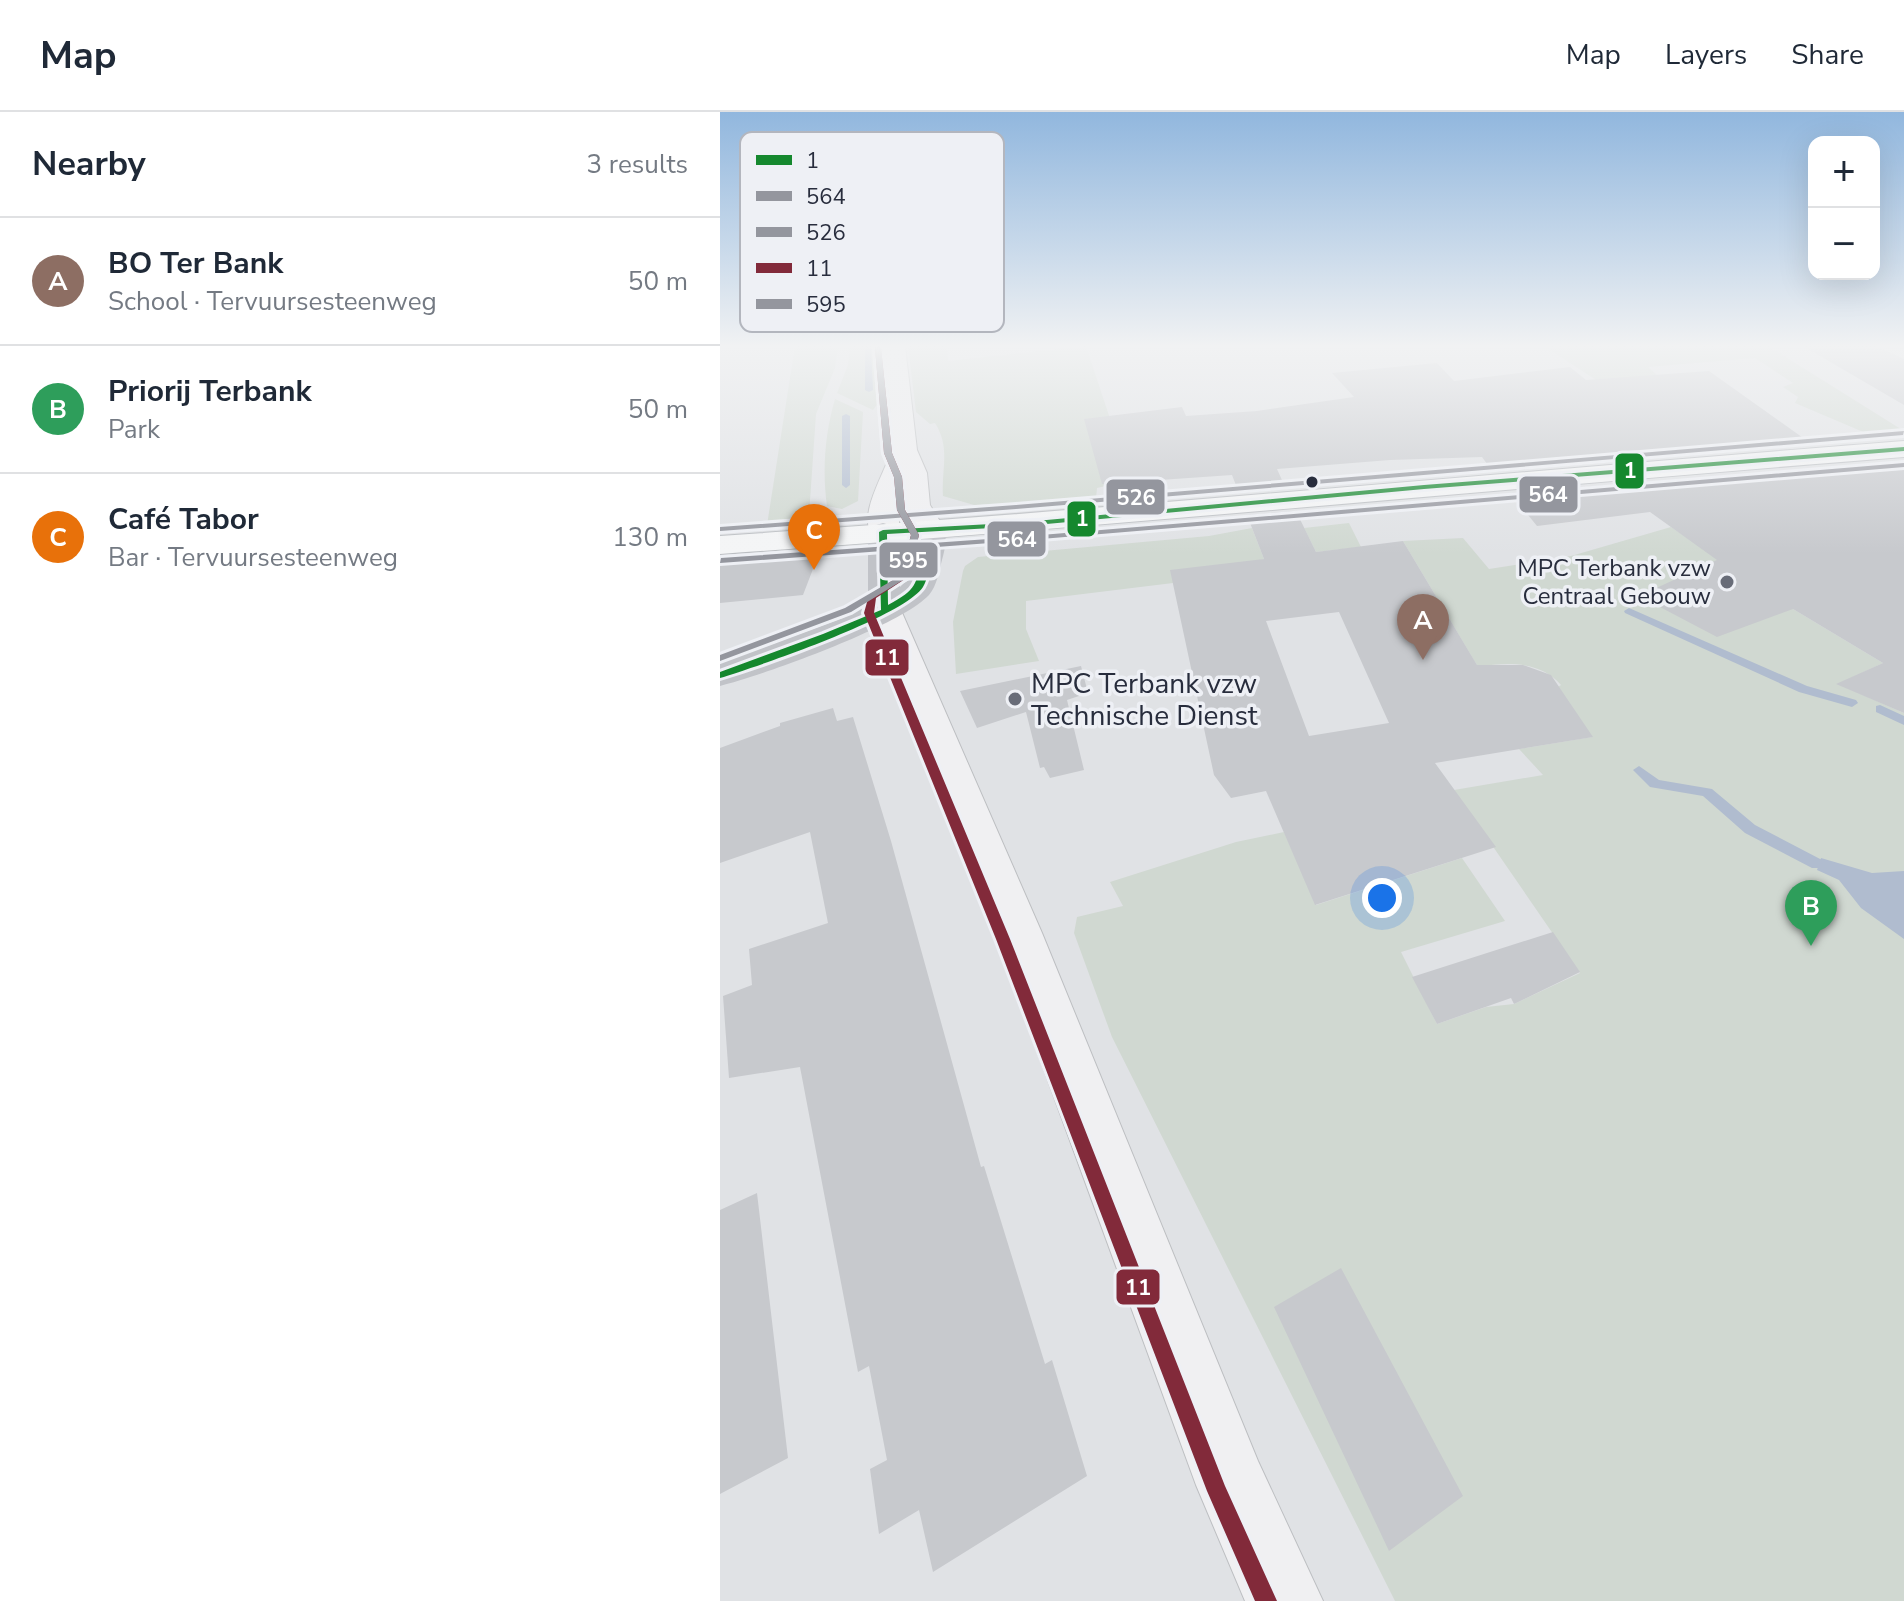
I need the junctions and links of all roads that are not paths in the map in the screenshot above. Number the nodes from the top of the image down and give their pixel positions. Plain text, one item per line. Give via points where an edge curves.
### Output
1 (901, 415) edge
2 (1904, 449) edge
3 (904, 450) junction
4 (931, 531) junction
5 (883, 532) junction
6 (720, 545) edge
7 (884, 608) junction
8 (720, 675) edge
9 (1284, 1601) edge

1 - 3 street
2 - 4 main road
3 - 4 street via 914,473 916,505
3 - 5 street via 884,507
4 - 5 main road
4 - 7 main road via 918,588
5 - 6 main road
5 - 7 main road
7 - 8 main road via 855,625
7 - 9 street via 1018,933 1232,1485

